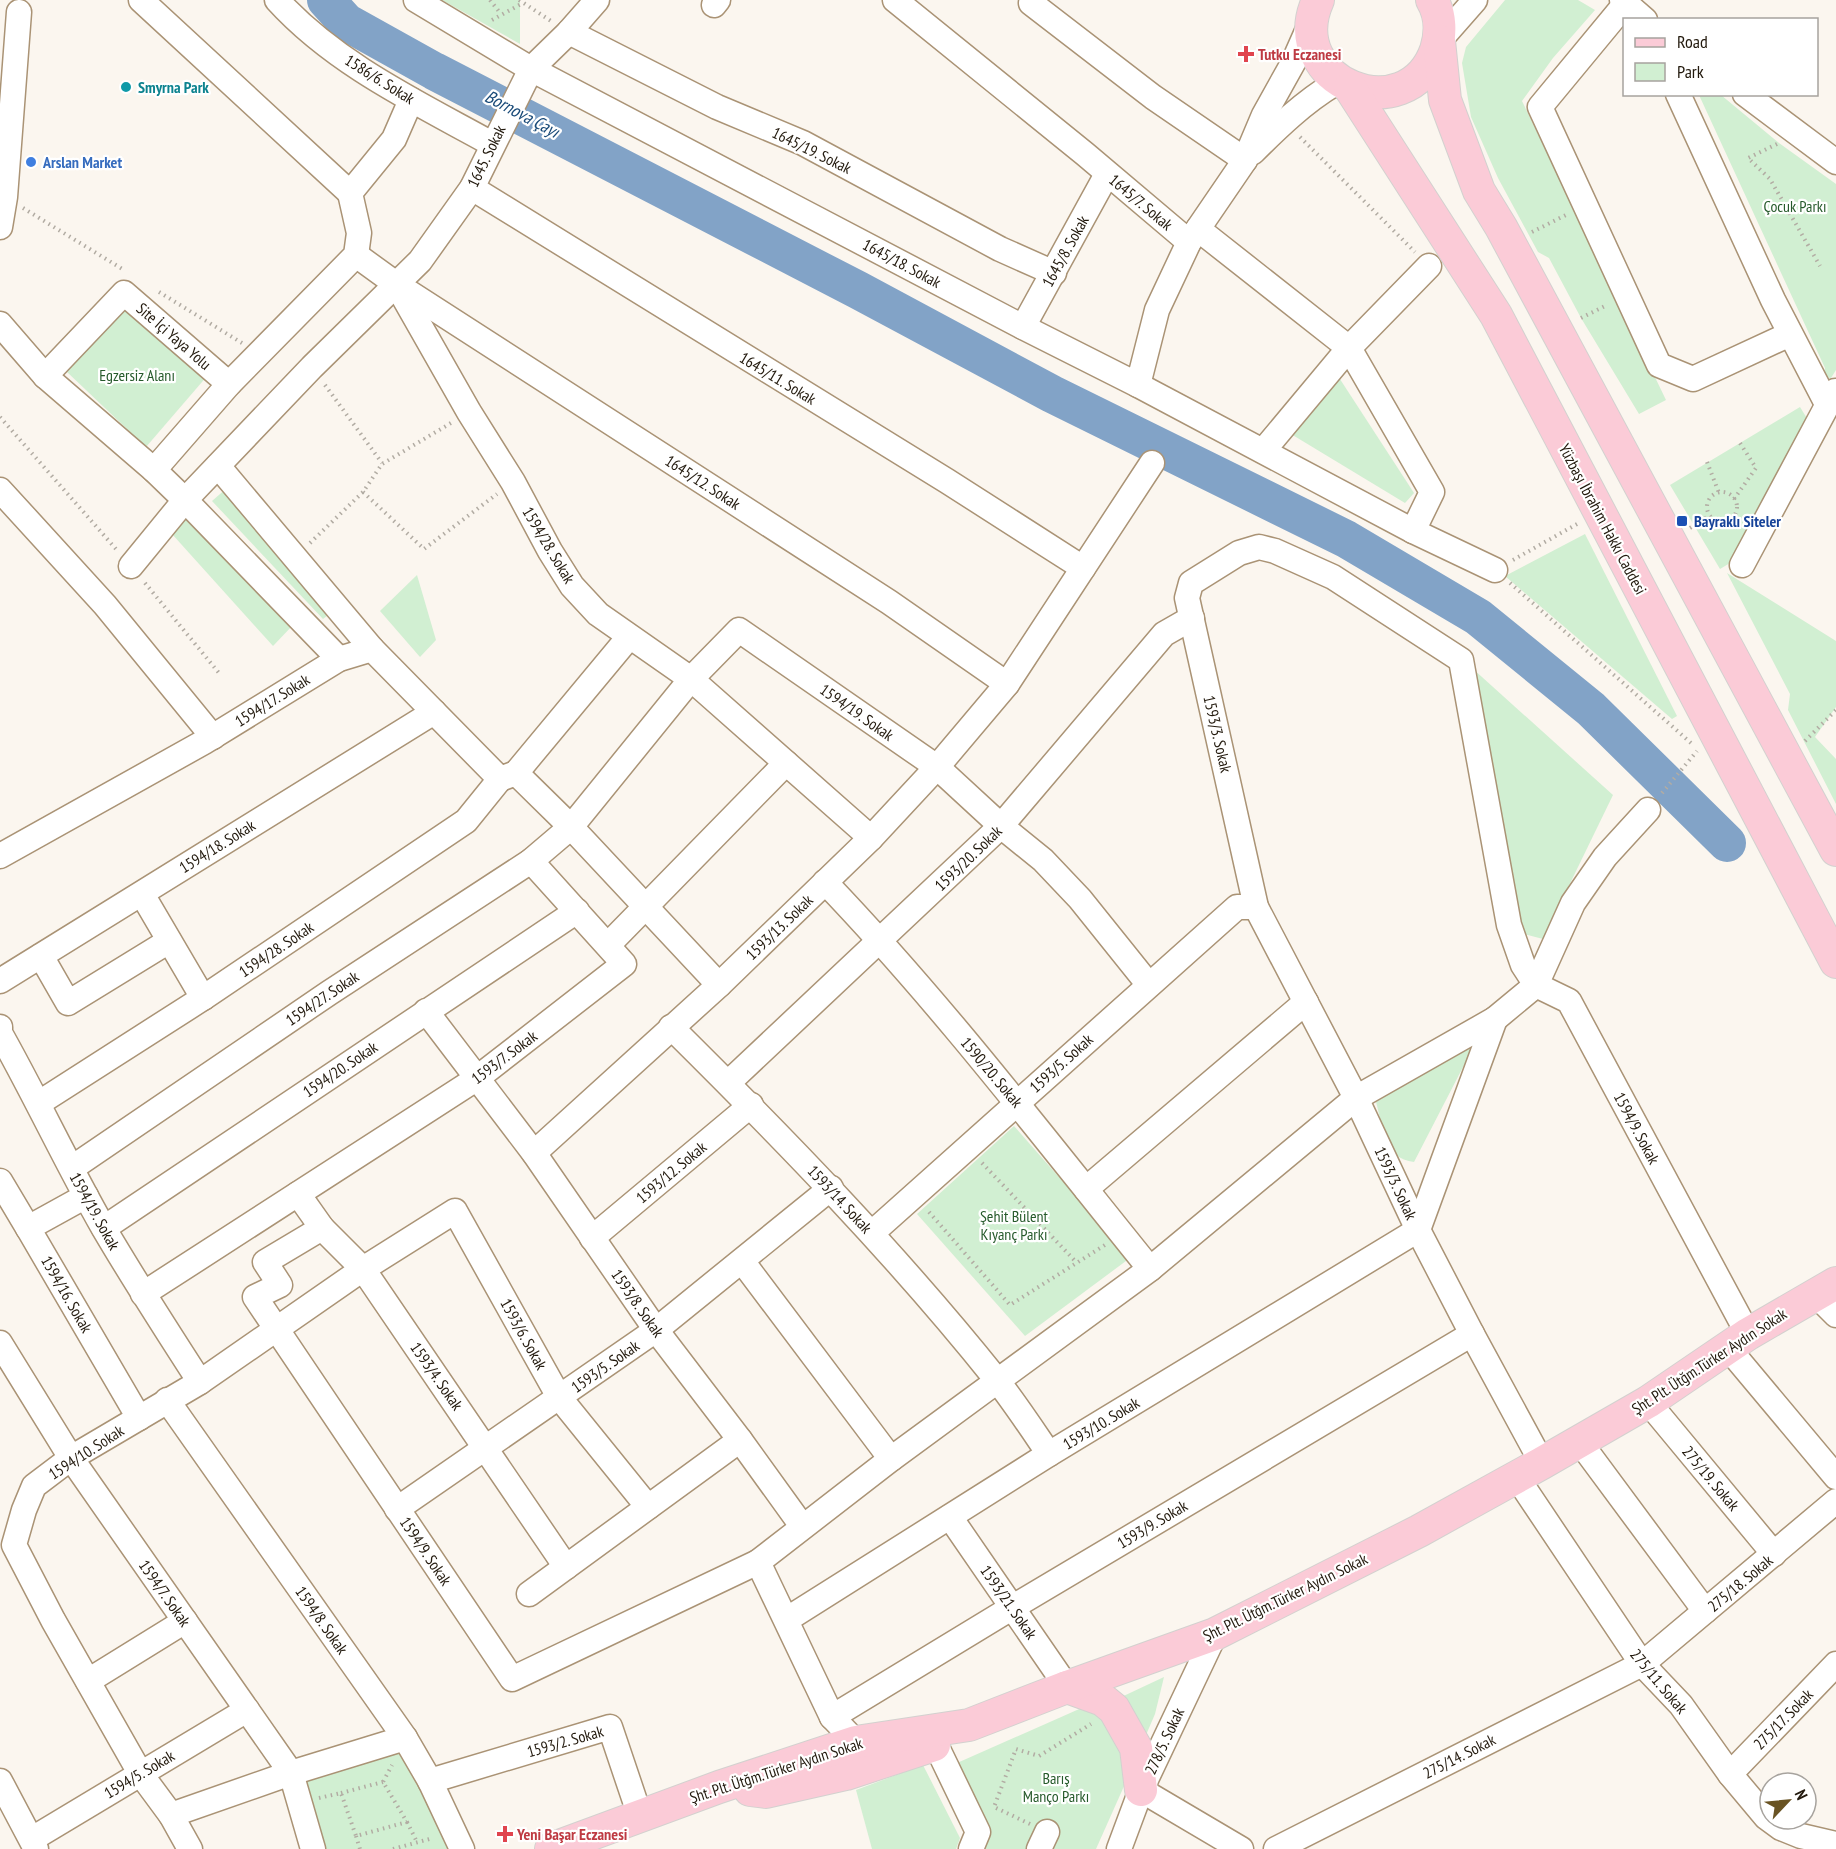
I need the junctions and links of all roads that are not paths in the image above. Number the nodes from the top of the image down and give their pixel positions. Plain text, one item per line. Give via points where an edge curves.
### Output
1 (141, 0) edge
2 (277, 0) edge
3 (416, 0) edge
4 (895, 0) edge
5 (1034, 0) edge
6 (1432, 0) edge
7 (1475, 0) edge
8 (589, 3) edge
9 (23, 6) edge
10 (1311, 7) edge
11 (1623, 25) edge
12 (569, 32) junction
13 (0, 35) edge
14 (1438, 41) junction
15 (531, 69) junction
16 (1350, 88) junction
17 (1679, 96) edge
18 (1748, 96) edge
19 (411, 100) junction
20 (492, 144) junction
21 (1245, 160) junction
22 (1836, 162) edge
23 (1107, 174) junction
24 (472, 188) junction
25 (350, 193) junction
26 (0, 227) edge
27 (1194, 236) junction
28 (356, 255) junction
29 (1429, 266) road end
30 (1053, 273) junction
31 (396, 284) junction
32 (0, 324) edge
33 (1023, 327) junction
34 (1790, 334) junction
35 (1349, 348) junction
36 (45, 376) junction
37 (229, 384) junction
38 (1138, 385) junction
39 (1832, 397) edge
40 (1263, 451) junction
41 (1152, 463) dead end
42 (218, 466) junction
43 (154, 470) junction
44 (0, 490) edge
45 (185, 500) junction
46 (1413, 531) junction
47 (1505, 565) road end
48 (1742, 565) dead end
49 (131, 566) road end
50 (1083, 568) junction
51 (1191, 618) junction
52 (629, 637) junction
53 (372, 649) junction
54 (339, 659) junction
55 (691, 679) junction
56 (1007, 684) junction
57 (434, 712) junction
58 (213, 737) junction
59 (786, 763) junction
60 (937, 767) junction
61 (508, 776) junction
62 (1648, 810) road end
63 (1001, 826) junction
64 (571, 827) junction
65 (872, 838) junction
66 (1836, 850) edge
67 (0, 855) edge
68 (531, 861) junction
69 (825, 882) junction
70 (142, 894) junction
71 (646, 907) junction
72 (1256, 907) junction
73 (577, 911) junction
74 (169, 941) junction
75 (881, 941) junction
76 (608, 945) junction
77 (41, 956) junction
78 (1836, 962) edge
79 (0, 981) edge
80 (719, 985) junction
81 (1149, 985) junction
82 (1536, 985) junction
83 (203, 998) junction
84 (1306, 1002) junction
85 (426, 1011) junction
86 (1495, 1019) junction
87 (0, 1027) edge
88 (671, 1027) junction
89 (0, 1034) edge
90 (476, 1079) junction
91 (728, 1083) junction
92 (1356, 1098) junction
93 (1017, 1102) junction
94 (39, 1103) junction
95 (751, 1106) junction
96 (534, 1153) junction
97 (72, 1168) junction
98 (0, 1181) edge
99 (831, 1188) junction
100 (1086, 1189) junction
101 (298, 1194) junction
102 (86, 1196) junction
103 (454, 1211) joint
104 (28, 1228) junction
105 (104, 1228) junction
106 (322, 1228) junction
107 (1418, 1230) junction
108 (872, 1233) junction
109 (592, 1238) junction
110 (742, 1261) junction
111 (363, 1269) junction
112 (1150, 1269) junction
113 (143, 1294) junction
114 (1829, 1298) edge
115 (277, 1330) junction
116 (656, 1330) junction
117 (1472, 1334) junction
118 (1738, 1341) junction
119 (0, 1343) edge
120 (998, 1381) junction
121 (200, 1382) junction
122 (559, 1397) junction
123 (167, 1400) junction
124 (1648, 1402) junction
125 (139, 1418) junction
126 (740, 1440) junction
127 (1579, 1441) junction
128 (486, 1448) junction
129 (1049, 1454) junction
130 (71, 1458) junction
131 (891, 1459) junction
132 (1529, 1469) junction
133 (1836, 1477) edge
134 (1836, 1501) edge
135 (648, 1507) junction
136 (398, 1509) junction
137 (950, 1517) junction
138 (802, 1526) junction
139 (7, 1548) edge
140 (1774, 1554) junction
141 (758, 1562) junction
142 (566, 1567) junction
143 (529, 1594) dead end
144 (1013, 1607) junction
145 (1705, 1611) junction
146 (786, 1620) junction
147 (185, 1622) junction
148 (1215, 1634) junction
149 (1642, 1664) junction
150 (1836, 1664) edge
151 (88, 1681) junction
152 (1067, 1687) junction
153 (248, 1710) junction
154 (832, 1717) junction
155 (969, 1725) junction
156 (405, 1738) junction
157 (856, 1742) junction
158 (936, 1745) junction
159 (140, 1773) junction
160 (291, 1773) junction
161 (1730, 1774) junction
162 (0, 1781) edge
163 (430, 1781) junction
164 (720, 1787) junction
165 (1141, 1790) junction
166 (171, 1815) junction
167 (639, 1816) junction
168 (1777, 1839) edge
169 (458, 1840) edge
170 (1315, 1841) edge
171 (34, 1844) edge
172 (1836, 1844) edge
173 (190, 1849) edge
174 (313, 1849) edge
175 (551, 1849) edge
176 (971, 1849) edge
177 (1119, 1849) edge
178 (1241, 1849) edge
179 (1276, 1849) edge

1 - 25 street
2 - 19 street, 1586/6. Sokak via 336,52
3 - 15 street, 1645/18. Sokak
4 - 23 street, 1645/7. Sokak
5 - 21 street via 1031,3 1153,97
6 - 14 main road via 1439,22
7 - 14 street
8 - 12 street, 1645. Sokak
9 - 13 street
9 - 26 street
10 - 16 main road via 1312,41 1319,60 1332,77
10 - 21 street, 1645/7. Sokak via 1293,63
11 - 34 street via 1540,107 1659,365 1693,379
12 - 15 street, 1645. Sokak
12 - 30 street, 1645/19. Sokak via 717,107 803,143 1000,249
14 - 16 main road via 1421,74 1406,86 1368,93
14 - 66 main road via 1445,100 1479,191
15 - 20 street, 1645. Sokak
15 - 33 street, 1645/18. Sokak
16 - 21 street via 1334,84 1321,92
16 - 78 main road, Yüzbaşı İbrahim Hakkı Caddesi via 1496,315
17 - 34 street
18 - 22 street
19 - 20 street, 1586/6. Sokak
19 - 25 street via 394,139
20 - 24 street, 1645. Sokak
21 - 27 street, 1645/7. Sokak
23 - 27 street, 1645/7. Sokak
23 - 30 street, 1645/8. Sokak
24 - 31 street, 1645. Sokak via 420,261
24 - 50 street, 1645/11. Sokak
25 - 28 street via 359,233
27 - 35 street
27 - 38 street via 1157,310
28 - 31 street, 1645/12. Sokak
28 - 37 street
29 - 35 street
30 - 33 street, 1645/8. Sokak
31 - 42 street, 1645. Sokak
31 - 52 street, 1594/28. Sokak via 572,586 598,614
31 - 56 street, 1645/12. Sokak via 889,602
32 - 36 street
33 - 38 street, 1645/18. Sokak
34 - 39 street
35 - 40 street
35 - 46 street via 1432,492
36 - 37 street, Site İçi Yaya Yolu via 124,293
36 - 43 street
37 - 43 street
38 - 40 street, 1645/18. Sokak
39 - 48 street
40 - 46 street, 1645/18. Sokak
41 - 50 street, 1593/13. Sokak
42 - 45 street, 1645. Sokak
42 - 53 street
43 - 45 street
44 - 58 street via 105,605
45 - 49 street, 1645. Sokak
45 - 54 street
46 - 47 street, 1645/18. Sokak
50 - 56 street, 1593/13. Sokak
51 - 63 street, 1593/20. Sokak via 1164,634
51 - 72 street, 1593/3. Sokak
51 - 82 street, 1593/3. Sokak via 1187,598 1191,583 1239,553 1259,548 1275,551 1333,577 1461,660 1509,925 1523,965
52 - 55 street
52 - 61 street, 1594/28. Sokak
53 - 54 street, 1594/17. Sokak
53 - 57 street
54 - 58 street, 1594/17. Sokak
55 - 59 street
55 - 60 street, 1594/19. Sokak via 740,630
55 - 64 street, 1594/19. Sokak
56 - 60 street, 1593/13. Sokak
57 - 61 street
57 - 70 street, 1594/18. Sokak
58 - 67 street, 1594/17. Sokak
59 - 65 street
59 - 71 street
60 - 63 street, 1594/19. Sokak
60 - 65 street, 1593/13. Sokak
61 - 64 street
61 - 83 street, 1594/28. Sokak via 466,821
62 - 82 street via 1605,856 1573,903
63 - 75 street, 1593/20. Sokak
63 - 81 street, 1594/19. Sokak via 1043,860 1080,899
64 - 68 street, 1594/27. Sokak
64 - 71 street
65 - 69 street, 1593/13. Sokak
68 - 73 street
68 - 97 street, 1594/27. Sokak
69 - 75 street, 1590/20. Sokak
69 - 80 street, 1593/13. Sokak
70 - 74 street
70 - 77 street, 1594/18. Sokak
71 - 76 street
71 - 80 street
72 - 81 street, 1593/5. Sokak via 1237,907
72 - 84 street, 1593/3. Sokak
73 - 76 street
73 - 85 street, 1594/20. Sokak
74 - 77 street via 68,1004
74 - 83 street
75 - 91 street, 1593/20. Sokak
75 - 93 street, 1590/20. Sokak
76 - 90 street, 1593/7. Sokak via 624,964
77 - 79 street, 1594/18. Sokak
80 - 88 street, 1593/13. Sokak
81 - 93 street, 1593/5. Sokak
82 - 86 street
82 - 118 street, 1594/9. Sokak via 1569,1001
83 - 94 street, 1594/28. Sokak
84 - 92 street, 1593/3. Sokak
84 - 100 street
85 - 90 street, 1593/8. Sokak
85 - 105 street, 1594/20. Sokak
86 - 92 street
86 - 107 street
87 - 89 street
88 - 91 street, 1593/14. Sokak
88 - 96 street, 1593/13. Sokak
89 - 94 street, 1594/19. Sokak
90 - 96 street, 1593/8. Sokak
90 - 101 street, 1593/7. Sokak
91 - 95 street, 1593/14. Sokak
92 - 107 street, 1593/3. Sokak
92 - 112 street
93 - 100 street, 1590/20. Sokak
93 - 108 street, 1593/5. Sokak
94 - 97 street, 1594/19. Sokak
95 - 99 street, 1593/14. Sokak
95 - 109 street, 1593/12. Sokak
96 - 109 street, 1593/8. Sokak
97 - 102 street, 1594/19. Sokak
98 - 104 street, 1594/16. Sokak
99 - 108 street, 1593/14. Sokak
99 - 110 street, 1593/5. Sokak
100 - 112 street, 1590/20. Sokak
101 - 106 street, 1593/4. Sokak
101 - 113 street, 1593/7. Sokak
102 - 104 street
102 - 105 street, 1594/19. Sokak
103 - 111 street, 1594/10. Sokak
103 - 122 street, 1593/6. Sokak
104 - 125 street, 1594/16. Sokak
105 - 113 street, 1594/19. Sokak
106 - 111 street, 1593/4. Sokak
106 - 115 street, 1594/9. Sokak via 265,1262 280,1285 255,1297
107 - 117 street, 1593/3. Sokak
107 - 129 street, 1593/10. Sokak
108 - 120 street, 1593/14. Sokak
109 - 116 street, 1593/8. Sokak
110 - 116 street, 1593/5. Sokak
110 - 131 street
111 - 115 street, 1594/10. Sokak
111 - 128 street, 1593/4. Sokak
112 - 120 street
113 - 121 street, 1594/19. Sokak
114 - 118 main road, Şht. Plt. Ütğm.Türker Aydın Sokak
115 - 121 street, 1594/10. Sokak
115 - 136 street, 1594/9. Sokak
116 - 122 street, 1593/5. Sokak
116 - 126 street, 1593/8. Sokak
117 - 132 street, 1593/3. Sokak
117 - 144 street, 1593/9. Sokak
118 - 124 main road, Şht. Plt. Ütğm.Türker Aydın Sokak
118 - 133 street, 1594/9. Sokak
119 - 130 street, 1594/7. Sokak
120 - 129 street, 1593/14. Sokak
120 - 131 street
121 - 123 street, 1594/10. Sokak
122 - 128 street, 1593/5. Sokak
122 - 135 street, 1593/6. Sokak
123 - 125 street, 1594/10. Sokak
123 - 156 street, 1594/8. Sokak
124 - 127 main road, Şht. Plt. Ütğm.Türker Aydın Sokak
124 - 140 street, 275/19. Sokak
125 - 130 street, 1594/10. Sokak
126 - 135 street
126 - 138 street, 1593/8. Sokak
127 - 132 main road, Şht. Plt. Ütğm.Türker Aydın Sokak
127 - 145 street
128 - 136 street, 1593/5. Sokak
128 - 142 street, 1593/4. Sokak
129 - 137 street, 1593/10. Sokak
130 - 139 street, 1594/10. Sokak via 34,1486
130 - 147 street, 1594/7. Sokak
131 - 138 street
132 - 148 main road, Şht. Plt. Ütğm.Türker Aydın Sokak via 1419,1531
132 - 149 street, 275/11. Sokak
134 - 140 street, 275/18. Sokak
135 - 142 street
136 - 141 street, 1594/9. Sokak via 512,1679
137 - 144 street, 1593/21. Sokak
137 - 146 street, 1593/10. Sokak
138 - 141 street
139 - 151 street, 1594/10. Sokak
140 - 145 street, 275/18. Sokak
141 - 146 street
142 - 143 street
144 - 152 street, 1593/21. Sokak
144 - 154 street, 1593/9. Sokak
145 - 149 street, 275/18. Sokak
146 - 154 street
147 - 151 street
147 - 153 street, 1594/7. Sokak
148 - 152 main road, Şht. Plt. Ütğm.Türker Aydın Sokak
148 - 165 street, 278/5. Sokak
149 - 161 street, 275/11. Sokak via 1681,1705
149 - 170 street, 275/14. Sokak
150 - 161 street, 275/17. Sokak
151 - 159 street, 1594/10. Sokak
152 - 155 main road, Şht. Plt. Ütğm.Türker Aydın Sokak
152 - 165 main road via 1103,1700 1114,1709 1136,1748
153 - 159 street, 1594/5. Sokak
153 - 160 street, 1594/7. Sokak
154 - 157 street
155 - 157 main road, Şht. Plt. Ütğm.Türker Aydın Sokak
155 - 158 main road
156 - 160 street
156 - 163 street, 1594/8. Sokak
157 - 164 main road, Şht. Plt. Ütğm.Türker Aydın Sokak
158 - 164 main road via 846,1774 766,1792
158 - 176 street via 978,1832
159 - 166 street, 1594/10. Sokak
159 - 171 street, 1594/5. Sokak
160 - 166 street
160 - 174 street, 1594/7. Sokak
161 - 168 street, 275/11. Sokak via 1766,1816
162 - 171 street
163 - 167 street, 1593/2. Sokak via 610,1727
163 - 169 street, 1594/8. Sokak
164 - 167 main road, Şht. Plt. Ütğm.Türker Aydın Sokak
165 - 177 street, 278/5. Sokak
165 - 178 street
166 - 173 street, 1594/10. Sokak
167 - 175 main road, Şht. Plt. Ütğm.Türker Aydın Sokak
168 - 172 street, 275/11. Sokak via 1801,1836
170 - 179 street, 275/14. Sokak

